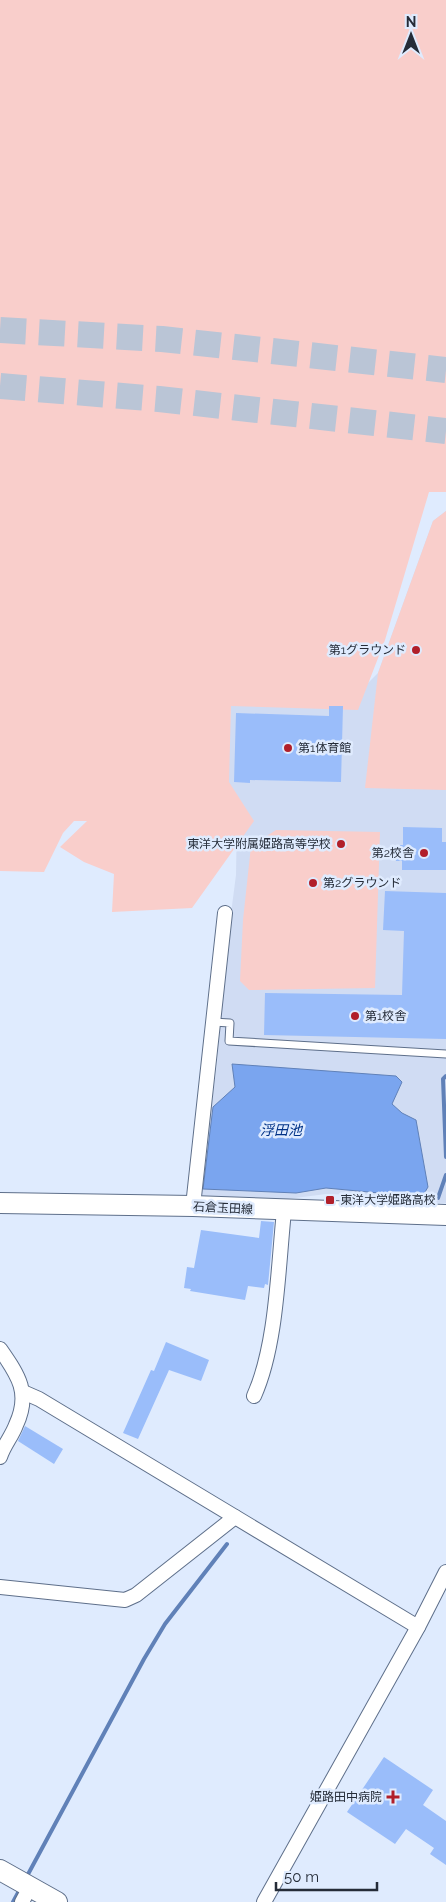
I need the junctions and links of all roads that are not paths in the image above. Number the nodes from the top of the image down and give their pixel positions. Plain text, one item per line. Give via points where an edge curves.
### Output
1 (225, 913) dead end
2 (213, 1022) junction
3 (446, 1054) edge
4 (0, 1203) edge
5 (193, 1206) junction
6 (284, 1211) junction
7 (446, 1216) edge
8 (0, 1349) edge
9 (24, 1392) junction
10 (254, 1396) dead end
11 (0, 1457) edge
12 (235, 1517) junction
13 (446, 1572) edge
14 (0, 1587) edge
15 (418, 1627) junction
16 (0, 1870) edge
17 (26, 1894) edge
18 (57, 1902) edge
19 (264, 1902) edge

1 - 2 street
2 - 3 lane via 230,1023 229,1041
2 - 5 street
4 - 5 main road, 石倉玉田線
5 - 6 main road, 石倉玉田線
6 - 7 main road, 石倉玉田線
6 - 10 street via 274,1310 263,1377
8 - 9 street via 14,1367
9 - 11 street via 16,1426
9 - 12 street
12 - 14 street via 136,1595 125,1600
12 - 15 street
13 - 15 street
15 - 19 street
16 - 17 main road
17 - 18 main road

